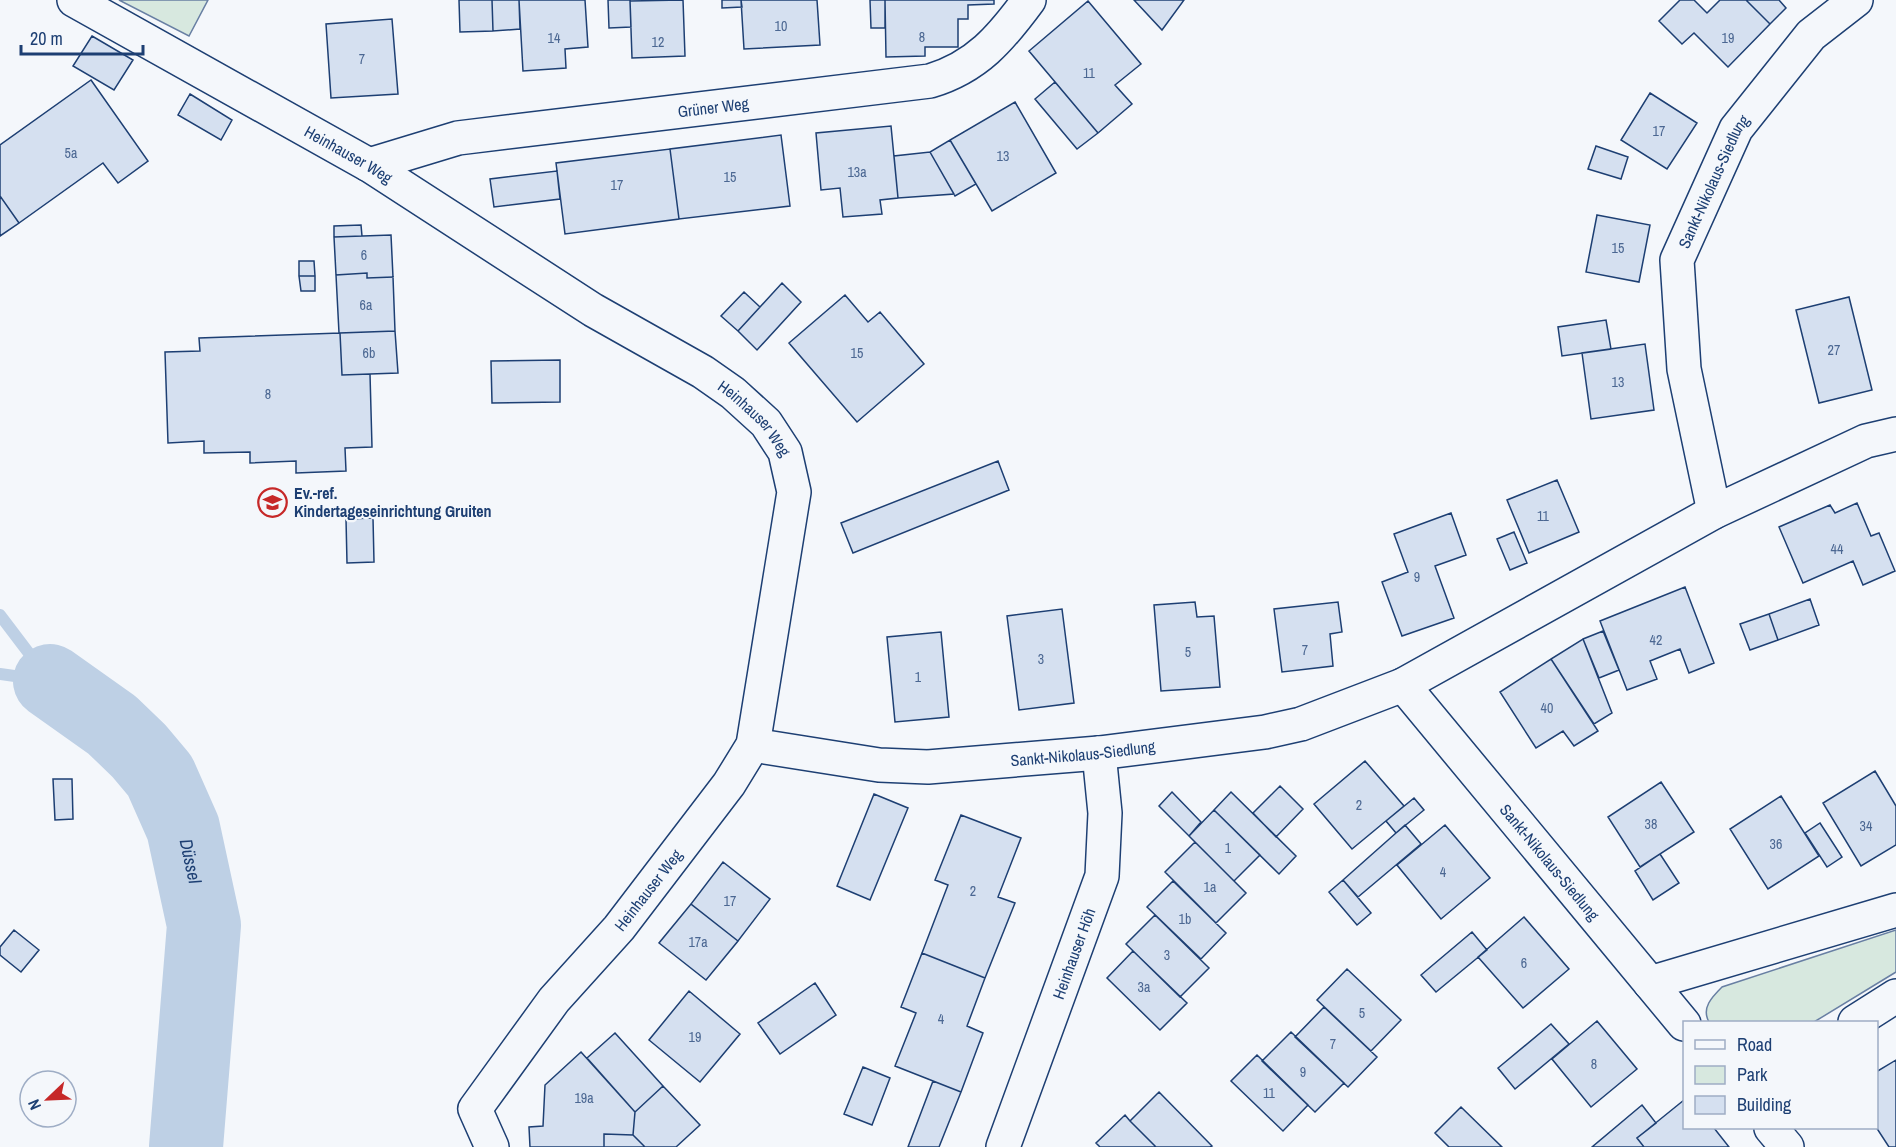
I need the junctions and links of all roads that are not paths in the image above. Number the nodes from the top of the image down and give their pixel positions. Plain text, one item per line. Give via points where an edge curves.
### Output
1 (74, 0) edge
2 (1029, 0) edge
3 (1856, 0) edge
4 (369, 165) junction
5 (1896, 434) edge
6 (1714, 512) junction
7 (1403, 686) junction
8 (753, 745) junction
9 (1098, 753) junction
10 (1896, 910) edge
11 (1650, 983) junction
12 (1896, 996) edge
13 (1858, 1021) edge
14 (1683, 1023) edge
15 (1772, 1129) edge
16 (492, 1147) edge
17 (1003, 1147) edge
18 (1787, 1147) edge

1 - 4 street, Heinhauser Weg
2 - 4 street, Grüner Weg via 994,44 970,64 930,81 458,138
3 - 6 street, Sankt-Nikolaus-Siedlung via 1811,35 1736,129 1677,260 1684,369
4 - 8 street, Heinhauser Weg via 593,310 703,372 766,423 784,452 794,492
5 - 6 street, Sankt-Nikolaus-Siedlung via 1866,441
6 - 7 street, Sankt-Nikolaus-Siedlung
7 - 9 street, Sankt-Nikolaus-Siedlung via 1301,724 1265,732
7 - 11 street, Sankt-Nikolaus-Siedlung
8 - 9 street, Sankt-Nikolaus-Siedlung via 879,765 928,767
8 - 16 street, Heinhauser Weg via 729,784 620,928 554,1000 475,1110
9 - 17 street, Heinhauser Höh via 1105,813 1102,876
10 - 11 street
11 - 14 street, Sankt-Nikolaus-Siedlung
12 - 13 street
15 - 18 street

